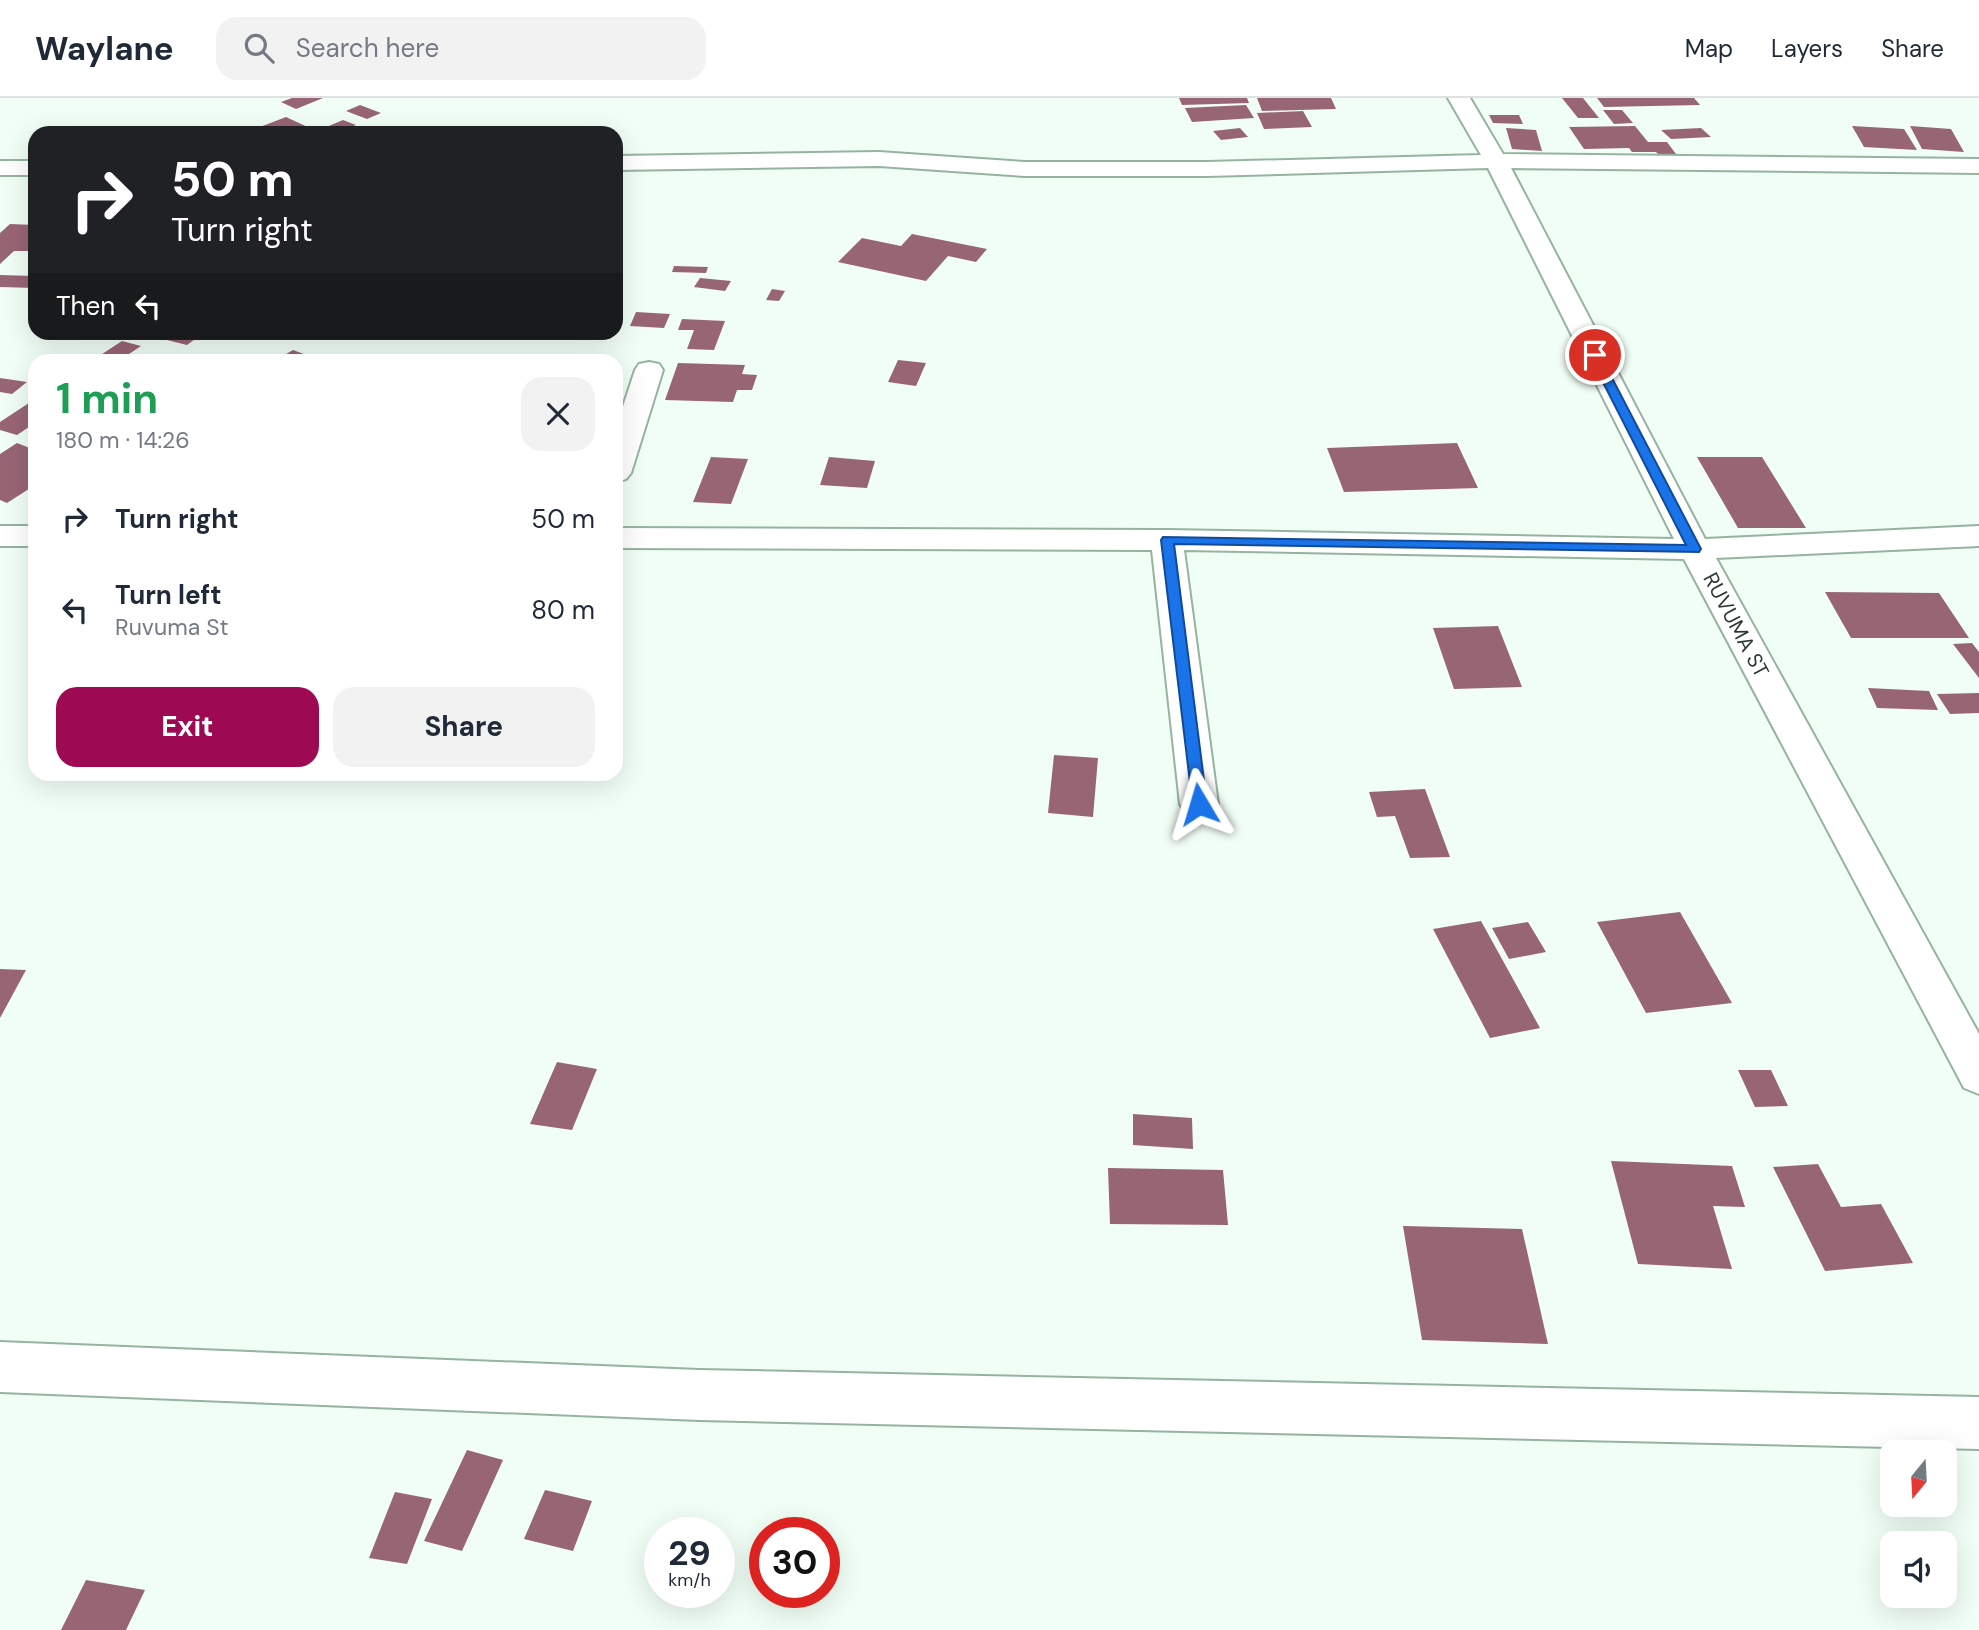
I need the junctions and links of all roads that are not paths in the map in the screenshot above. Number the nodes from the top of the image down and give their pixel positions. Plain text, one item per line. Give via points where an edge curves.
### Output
1 (1459, 98) edge
2 (1496, 161) junction
3 (623, 163) edge
4 (1979, 166) edge
5 (0, 168) edge
6 (28, 169) edge
7 (649, 370) dead end
8 (623, 451) edge
9 (0, 536) edge
10 (28, 536) edge
11 (1979, 536) edge
12 (623, 538) edge
13 (1167, 540) junction
14 (1695, 549) junction
15 (1199, 804) dead end
16 (1979, 1075) edge
17 (0, 1367) edge
18 (1979, 1423) edge

1 - 2 street, RUVUMA ST
2 - 3 street via 1207,169 1026,169 879,159
2 - 4 street
2 - 14 street, RUVUMA ST
5 - 6 street
7 - 8 street
9 - 10 street
11 - 14 street
12 - 13 street
13 - 14 street
13 - 15 street
14 - 16 street, RUVUMA ST
17 - 18 street via 699,1395

